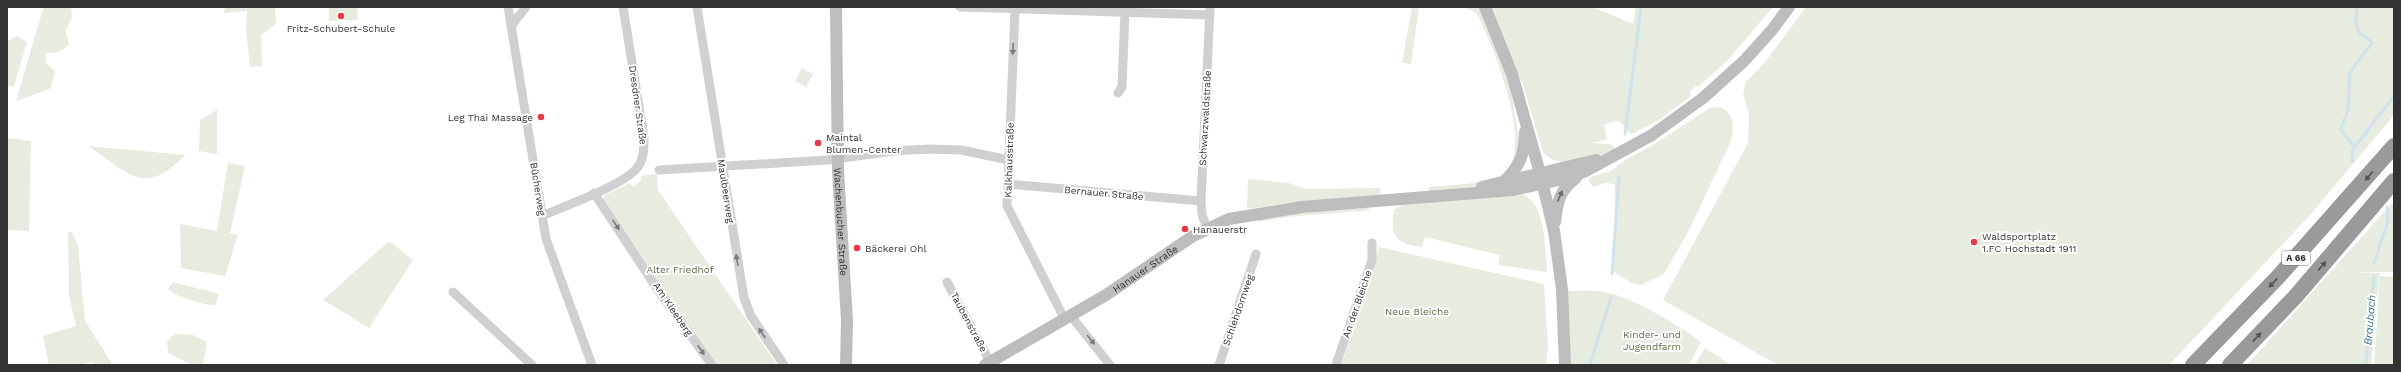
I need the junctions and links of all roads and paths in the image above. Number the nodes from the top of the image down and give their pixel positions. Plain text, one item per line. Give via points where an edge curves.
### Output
1 (508, 7) edge
2 (526, 7) edge
3 (623, 7) edge
4 (697, 7) edge
5 (836, 7) edge
6 (960, 7) edge
7 (1485, 7) edge
8 (1789, 7) edge
9 (1015, 10) junction
10 (1125, 11) junction
11 (1210, 11) edge
12 (511, 26) junction
13 (1118, 93) dead end
14 (1525, 121) junction
15 (2394, 146) edge
16 (838, 157) junction
17 (1608, 158) junction
18 (1009, 160) junction
19 (722, 165) junction
20 (659, 170) dead end
21 (1584, 172) junction
22 (1542, 179) junction
23 (1506, 180) junction
24 (2394, 182) edge
25 (1007, 184) junction
26 (594, 193) junction
27 (1462, 193) junction
28 (1201, 201) junction
29 (542, 216) junction
30 (1207, 228) junction
31 (1554, 231) junction
32 (1372, 243) dead end
33 (1256, 254) dead end
34 (947, 282) dead end
35 (453, 292) dead end
36 (1068, 318) junction
37 (987, 364) edge
38 (532, 365) edge
39 (592, 365) edge
40 (712, 365) edge
41 (784, 365) edge
42 (846, 365) edge
43 (1110, 365) edge
44 (1219, 365) edge
45 (1336, 365) edge
46 (1565, 365) edge
47 (2193, 365) edge
48 (2230, 365) edge

1 - 12 street, Bücherweg
2 - 12 street
3 - 26 street, Dresdner Straße via 644,148 641,162 632,173
4 - 19 street, Maulbeerweg
5 - 16 street, Wachenbucher Straße
6 - 9 street
7 - 14 street via 1505,53
8 - 17 street via 1744,61 1703,98 1652,135
9 - 10 street via 1025,8
9 -> 18 street, Kalkhausstraße
10 - 11 street
10 - 13 street via 1122,87
11 - 28 street, Schwarzwaldstraße
12 - 29 street, Bücherweg
14 - 22 street
14 - 23 street via 1524,152 1517,167
15 -> 47 highway, A 66 via 2278,277
16 - 18 street via 937,149 961,150
16 - 19 street
16 - 42 street, Wachenbucher Straße
17 - 21 street
17 - 22 street
18 - 25 street, Kalkhausstraße
19 - 20 street
41 -> 19 street, Maulbeerweg via 746,306
21 - 22 street
31 -> 21 street via 1557,205 1566,185
22 - 23 street, Hanauer Straße
22 - 27 street, Hanauer Straße via 1513,190
22 - 31 street
23 - 27 street, Hanauer Straße
48 -> 24 highway, A 66 via 2296,296
25 - 28 street, Bernauer Straße
25 - 36 street, Kalkhausstraße via 1009,213
26 - 29 street, Dresdner Straße
26 -> 40 street, Am Kleeberg via 660,293
27 - 30 street, Hanauer Straße via 1302,207 1244,215
28 - 30 street, Schwarzwaldstraße via 1202,215
29 - 39 street, Bücherweg via 552,257
30 - 36 street, Hanauer Straße
31 - 46 street via 1562,290
32 - 45 street, An der Bleiche via 1372,260
33 - 44 street, Schlehdornweg
34 - 37 street, Taubenstraße
35 - 38 street
36 - 37 street, Hanauer Straße
36 -> 43 street, Kalkhausstraße

